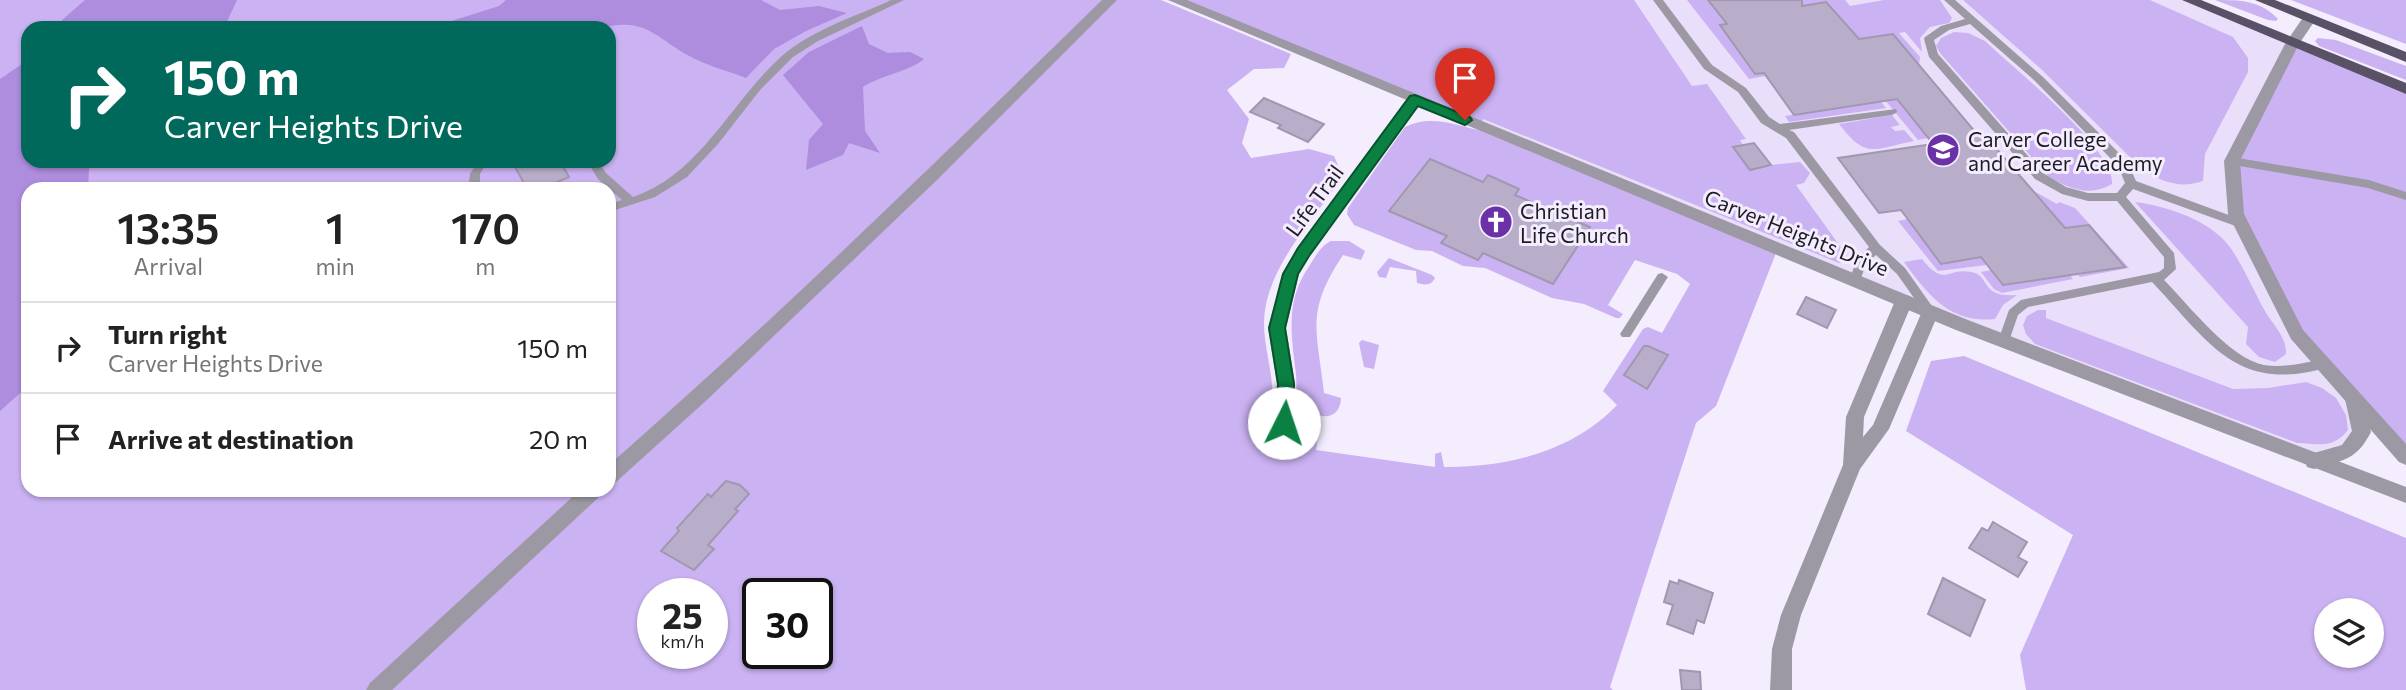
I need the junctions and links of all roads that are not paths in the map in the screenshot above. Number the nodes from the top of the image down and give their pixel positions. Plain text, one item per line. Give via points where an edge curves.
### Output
1 (899, 0) edge
2 (1110, 0) edge
3 (1175, 0) edge
4 (1658, 0) edge
5 (1950, 0) edge
6 (2189, 0) edge
7 (2262, 0) edge
8 (2309, 19) junction
9 (1973, 20) junction
10 (2292, 44) junction
11 (2406, 57) edge
12 (2406, 89) edge
13 (1415, 100) junction
14 (1892, 111) dead end
15 (1778, 128) junction
16 (2232, 161) junction
17 (597, 168) edge
18 (609, 182) edge
19 (2132, 184) junction
20 (616, 188) edge
21 (2406, 196) edge
22 (2120, 197) junction
23 (630, 201) junction
24 (616, 206) edge
25 (2241, 224) junction
26 (1876, 248) junction
27 (1662, 277) dead end
28 (2155, 278) junction
29 (1855, 281) junction
30 (1904, 301) junction
31 (1930, 312) junction
32 (1626, 334) dead end
33 (2004, 341) junction
34 (2324, 364) junction
35 (2354, 399) junction
36 (1284, 423) dead end
37 (2406, 457) edge
38 (2314, 461) junction
39 (1852, 464) junction
40 (616, 470) edge
41 (2406, 495) edge
42 (585, 497) edge
43 (377, 690) edge
44 (1781, 690) edge

1 - 23 lane via 823,34 789,55 685,172 663,189
2 - 40 street via 902,205
3 - 13 street, Carver Heights Drive
4 - 15 lane via 1708,67 1742,90 1765,120
5 - 9 lane
6 - 10 main road
7 - 8 main road
8 - 10 street
8 - 11 main road
9 - 19 lane via 2123,164
9 - 22 lane via 1945,28 1929,39 1933,55 2039,176 2062,190 2088,197
10 - 12 main road
10 - 16 street
13 - 29 street, Carver Heights Drive
13 - 36 street, Life Trail via 1291,274 1277,328 1286,384
14 - 15 lane
15 - 26 lane via 1790,135
16 - 21 lane via 2358,181
16 - 25 street via 2236,214
17 - 18 lane
19 - 22 lane
19 - 25 lane
20 - 23 lane
22 - 28 lane via 2170,256 2170,269
23 - 24 lane
25 - 34 street via 2297,334
26 - 29 lane via 1861,262
26 - 31 lane via 1901,271
27 - 32 lane
28 - 33 lane via 2025,303 2013,313
28 - 34 lane via 2232,355 2253,367 2278,371
29 - 30 street, Carver Heights Drive
30 - 31 street, Carver Heights Drive
30 - 39 street via 1855,417
31 - 33 street, Carver Heights Drive
31 - 39 street via 1880,429
33 - 38 street, Carver Heights Drive
34 - 35 street
35 - 37 street
35 - 38 street via 2362,432 2348,451
38 - 41 street, Carver Heights Drive
39 - 44 street via 1791,615 1782,649
42 - 43 street

